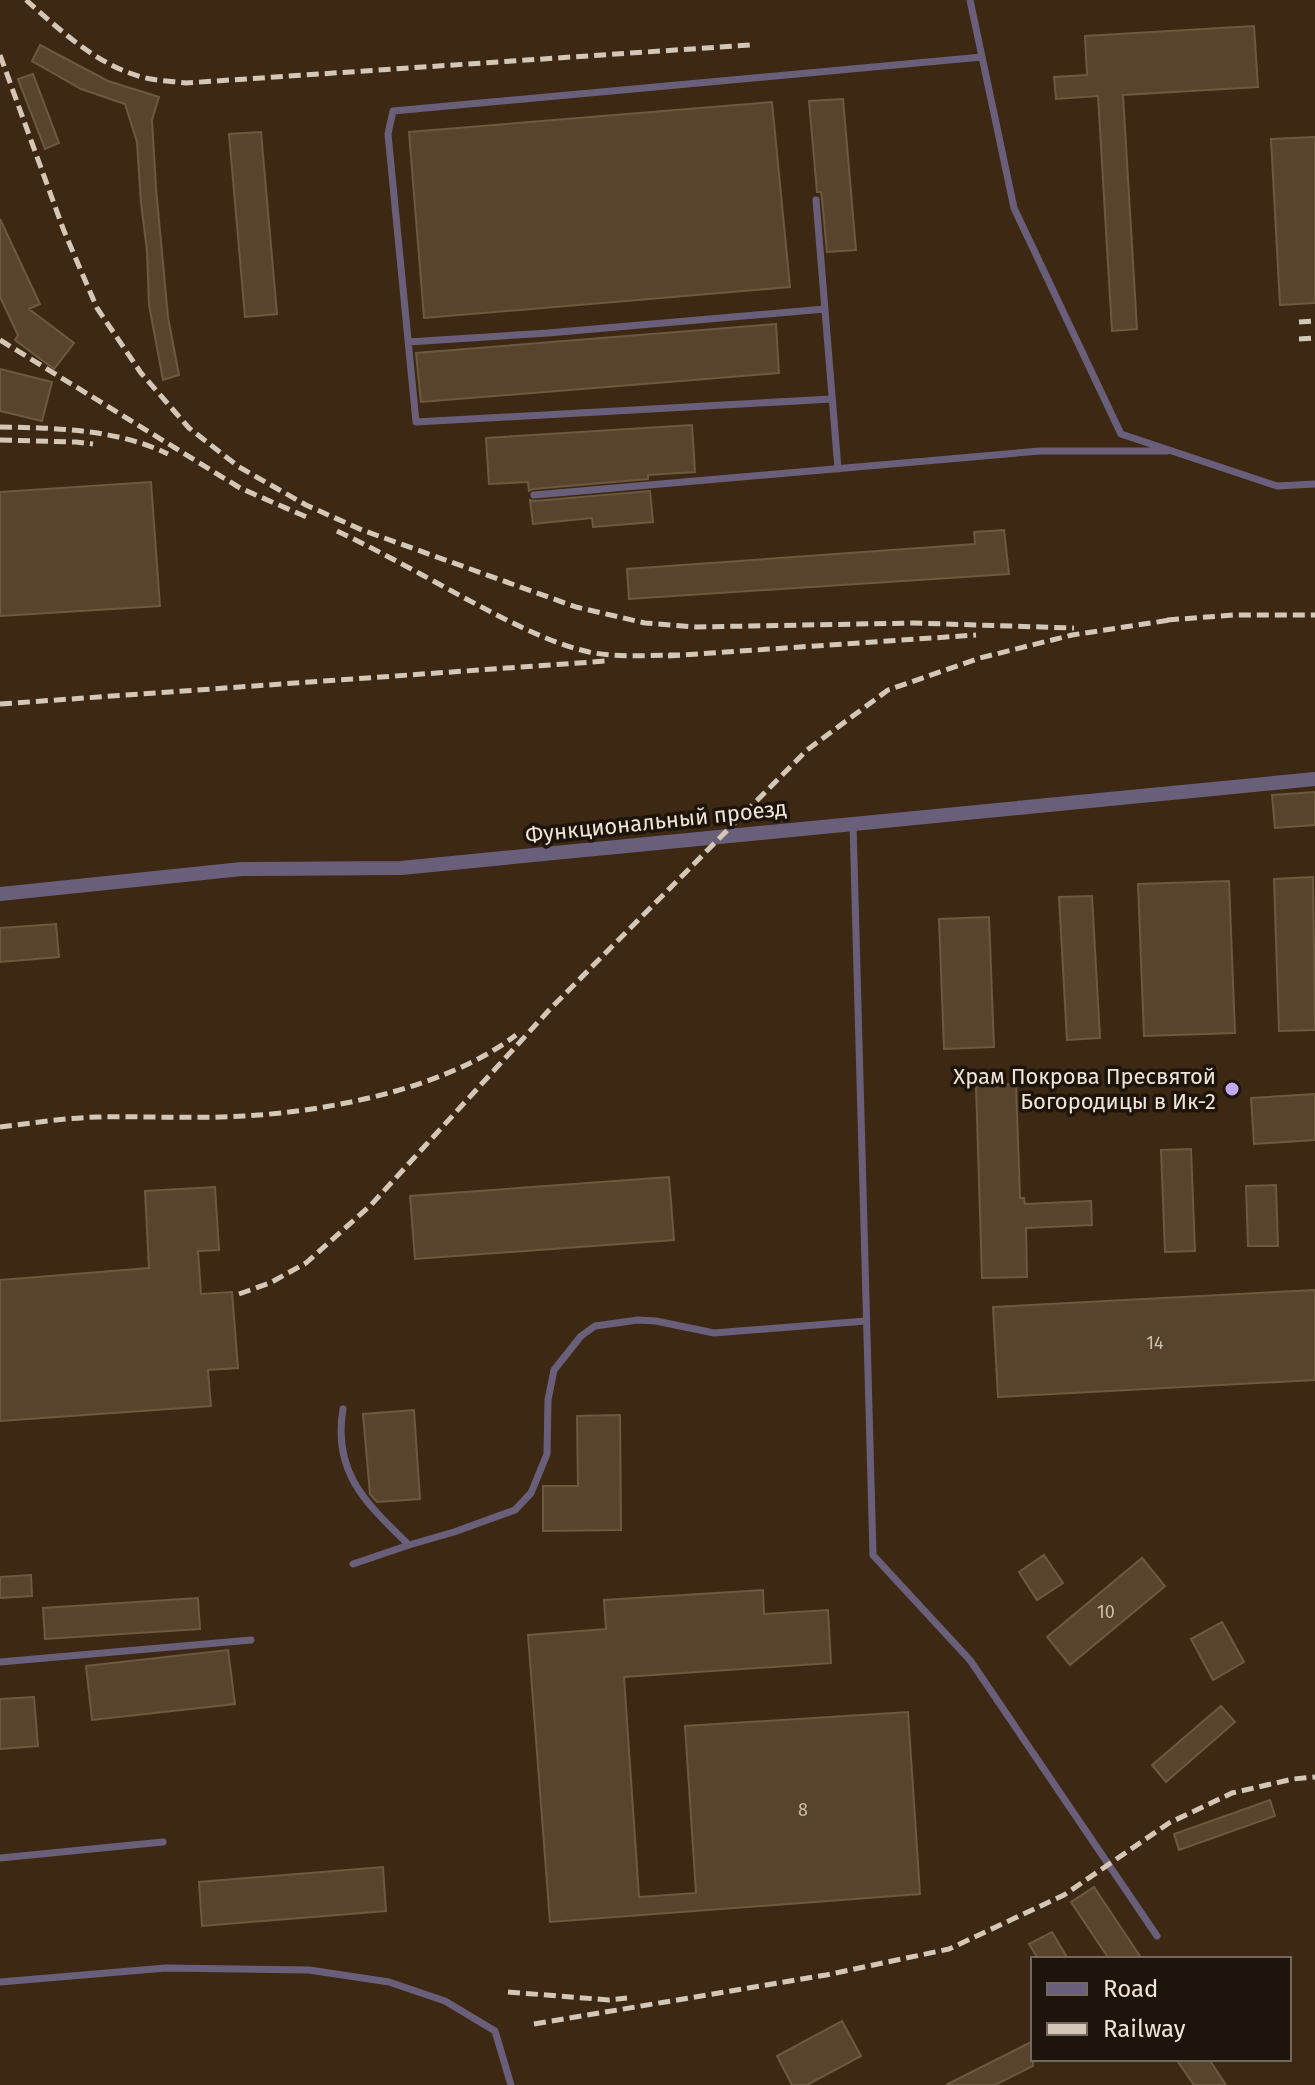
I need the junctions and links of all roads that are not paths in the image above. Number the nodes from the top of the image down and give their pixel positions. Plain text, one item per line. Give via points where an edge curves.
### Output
1 (970, 0) edge
2 (982, 57) junction
3 (816, 200) dead end
4 (825, 309) junction
5 (408, 342) junction
6 (832, 399) junction
7 (1173, 451) junction
8 (838, 469) junction
9 (1315, 484) edge
10 (534, 495) dead end
11 (1315, 779) edge
12 (853, 824) junction
13 (0, 894) edge
14 (866, 1321) junction
15 (343, 1409) dead end
16 (409, 1545) junction
17 (353, 1564) dead end
18 (251, 1640) dead end
19 (0, 1662) edge
20 (163, 1842) dead end
21 (0, 1858) edge
22 (1157, 1936) dead end
23 (0, 1982) edge
24 (511, 2085) edge

1 - 2 lane
2 - 5 lane via 393,111 388,134
2 - 7 lane via 1014,208 1114,420 1121,434
3 - 4 lane
4 - 5 lane
4 - 6 lane
5 - 6 lane via 416,422
6 - 8 lane
7 - 8 lane via 1040,451
7 - 9 lane via 1277,486
8 - 10 lane
11 - 12 street, Функциональный проезд
12 - 13 street, Функциональный проезд via 401,868 242,869
12 - 14 lane
14 - 16 lane via 714,1333 656,1321 595,1326 554,1370 547,1454 531,1493 515,1510
14 - 22 lane via 873,1555 970,1660
15 - 16 lane via 339,1438 352,1480
16 - 17 lane
18 - 19 lane
20 - 21 lane
23 - 24 lane via 166,1968 309,1970 389,1982 445,2001 495,2031

